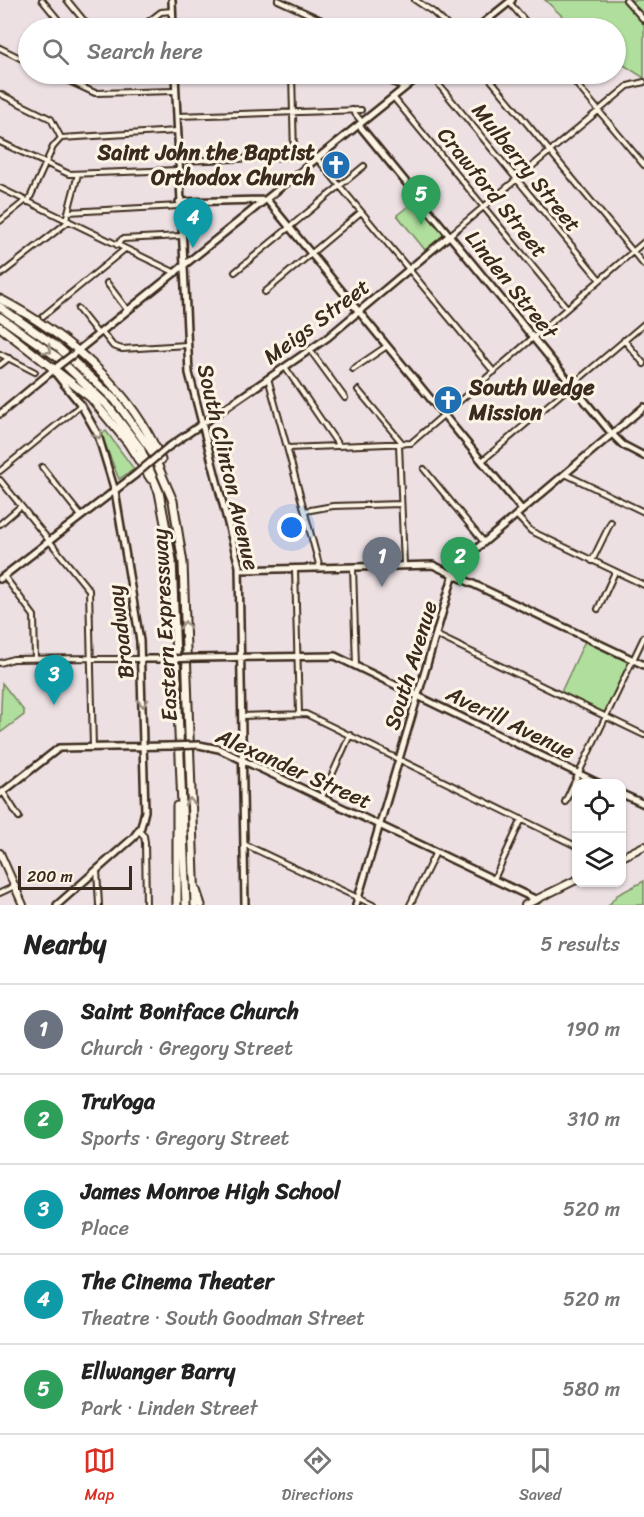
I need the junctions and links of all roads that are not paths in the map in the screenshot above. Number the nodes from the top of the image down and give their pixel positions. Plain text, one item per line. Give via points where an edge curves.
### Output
1 (42, 0) edge
2 (67, 0) edge
3 (172, 0) edge
4 (278, 0) edge
5 (415, 0) edge
6 (626, 0) edge
7 (511, 1) edge
8 (172, 12) junction
9 (57, 18) edge
10 (82, 18) edge
11 (153, 18) edge
12 (172, 18) edge
13 (317, 18) edge
14 (439, 18) edge
15 (490, 18) edge
16 (524, 18) edge
17 (644, 20) edge
18 (0, 48) edge
19 (18, 57) edge
20 (644, 82) edge
21 (76, 84) edge
22 (175, 84) edge
23 (292, 84) edge
24 (396, 84) edge
25 (409, 84) edge
26 (438, 84) edge
27 (494, 84) edge
28 (576, 84) edge
29 (404, 88) junction
30 (175, 91) junction
31 (0, 94) edge
32 (393, 97) junction
33 (352, 110) junction
34 (361, 110) dead end
35 (598, 110) junction
36 (293, 111) junction
37 (177, 116) junction
38 (361, 124) junction
39 (177, 131) junction
40 (61, 138) junction
41 (0, 142) edge
42 (550, 150) junction
43 (294, 155) junction
44 (318, 159) junction
45 (178, 161) junction
46 (45, 164) junction
47 (644, 165) edge
48 (364, 166) dead end
49 (178, 170) junction
50 (78, 174) junction
51 (516, 179) junction
52 (340, 186) junction
53 (0, 188) edge
54 (267, 200) junction
55 (26, 201) junction
56 (179, 204) junction
57 (483, 207) junction
58 (68, 212) junction
59 (361, 212) junction
60 (67, 220) junction
61 (0, 221) edge
62 (290, 228) junction
63 (450, 235) junction
64 (181, 236) junction
65 (644, 242) edge
66 (117, 245) junction
67 (125, 249) junction
68 (633, 252) junction
69 (311, 254) junction
70 (644, 265) edge
71 (183, 268) junction
72 (409, 270) junction
73 (235, 272) dead end
74 (176, 274) junction
75 (0, 275) edge
76 (600, 280) junction
77 (107, 283) dead end
78 (264, 292) dead end
79 (0, 299) edge
80 (0, 307) edge
81 (567, 308) junction
82 (78, 309) dead end
83 (128, 311) junction
84 (359, 312) junction
85 (43, 316) dead end
86 (0, 317) edge
87 (644, 324) edge
88 (0, 327) edge
89 (100, 333) junction
90 (534, 337) junction
91 (624, 340) junction
92 (187, 345) junction
93 (387, 346) junction
94 (310, 350) junction
95 (76, 352) junction
96 (0, 354) edge
97 (9, 358) junction
98 (644, 364) edge
99 (0, 365) edge
100 (285, 367) junction
101 (55, 368) junction
102 (353, 369) dead end
103 (35, 372) dead end
104 (494, 372) junction
105 (268, 378) junction
106 (573, 384) junction
107 (358, 390) dead end
108 (345, 398) dead end
109 (81, 405) junction
110 (644, 407) edge
111 (0, 414) edge
112 (444, 415) junction
113 (202, 423) junction
114 (612, 434) junction
115 (401, 445) junction
116 (339, 446) junction
117 (288, 448) junction
118 (644, 456) edge
119 (482, 461) junction
120 (42, 467) dead end
121 (424, 469) dead end
122 (0, 471) edge
123 (565, 474) junction
124 (0, 480) edge
125 (115, 491) junction
126 (401, 504) junction
127 (21, 506) junction
128 (163, 506) junction
129 (175, 508) junction
130 (522, 510) junction
131 (305, 511) junction
132 (644, 512) edge
133 (516, 514) junction
134 (81, 516) junction
135 (611, 522) dead end
136 (0, 524) edge
137 (50, 540) junction
138 (483, 541) junction
139 (592, 561) junction
140 (404, 565) junction
141 (353, 567) junction
142 (320, 568) junction
143 (296, 569) junction
144 (239, 570) junction
145 (615, 572) junction
146 (454, 575) junction
147 (2, 577) edge
148 (644, 585) edge
149 (598, 609) dead end
150 (436, 635) junction
151 (644, 637) edge
152 (298, 656) junction
153 (240, 658) junction
154 (35, 659) junction
155 (92, 659) junction
156 (141, 659) junction
157 (633, 660) junction
158 (0, 663) edge
159 (644, 665) edge
160 (356, 667) junction
161 (418, 696) junction
162 (299, 713) junction
163 (241, 716) junction
164 (606, 716) junction
165 (350, 735) junction
166 (644, 735) edge
167 (177, 738) junction
168 (144, 746) junction
169 (93, 747) junction
170 (399, 759) junction
171 (242, 760) junction
172 (578, 773) junction
173 (591, 779) edge
174 (1, 793) edge
175 (626, 796) edge
176 (322, 797) junction
177 (565, 802) dead end
178 (644, 804) edge
179 (19, 817) dead end
180 (522, 819) junction
181 (380, 824) junction
182 (138, 831) junction
183 (244, 844) junction
184 (572, 844) edge
185 (644, 846) edge
186 (436, 851) junction
187 (0, 853) edge
188 (626, 855) edge
189 (192, 861) junction
190 (97, 870) junction
191 (494, 879) junction
192 (572, 881) edge
193 (15, 886) junction
194 (0, 893) edge
195 (358, 898) junction
196 (537, 900) junction
197 (194, 903) edge
198 (23, 905) edge
199 (57, 905) edge
200 (99, 905) edge
201 (146, 905) edge
202 (177, 905) edge
203 (186, 905) edge
204 (201, 905) edge
205 (245, 905) edge
206 (356, 905) edge
207 (373, 905) edge
208 (411, 905) edge
209 (525, 905) edge

1 - 9 street
2 - 10 street
3 - 8 street
4 - 13 street
5 - 14 street
6 - 17 street
7 - 15 street
7 - 16 street
8 - 11 street via 161,12
8 - 12 street
18 - 19 street
20 - 35 street, Meigs Street via 628,86
21 - 30 street via 95,93
22 - 30 street, South Clinton Avenue
23 - 36 street
24 - 29 street
25 - 29 street
26 - 51 street, Mulberry Street
27 - 42 street
28 - 35 street
29 - 32 street
30 - 37 street, South Clinton Avenue
31 - 40 street via 51,119
32 - 38 street
32 - 57 street, Crawford Street
33 - 34 street
33 - 36 street
33 - 38 street, Linden Street
35 - 42 street, Meigs Street
35 - 47 street
36 - 37 street
36 - 43 street
37 - 39 street, South Clinton Avenue
38 - 44 street
38 - 63 street, Linden Street
39 - 40 street
39 - 45 street, South Clinton Avenue
40 - 46 street
41 - 46 street
42 - 51 street, Meigs Street
42 - 68 street
43 - 44 street via 313,155
43 - 45 street
44 - 52 street
44 - 54 street
45 - 49 street, South Clinton Avenue
46 - 50 street via 64,173
46 - 55 street
48 - 52 street
49 - 50 street
49 - 56 street, South Clinton Avenue
50 - 58 street
51 - 57 street, Meigs Street
51 - 76 street, Mulberry Street
52 - 59 street
52 - 62 street
53 - 55 street
54 - 56 street
54 - 62 street
54 - 71 street
55 - 60 street
55 - 61 street
56 - 58 street
56 - 64 street, South Clinton Avenue
57 - 63 street, Meigs Street
57 - 81 street, Crawford Street
58 - 60 street
59 - 69 street
59 - 72 street
60 - 66 street
60 - 75 street
62 - 69 street
62 - 73 street
63 - 72 street, Meigs Street
63 - 90 street, Linden Street
64 - 66 street via 122,239
64 - 71 street, South Clinton Avenue
65 - 68 street
66 - 67 street
67 - 74 street
67 - 85 street
68 - 70 street
68 - 76 street
69 - 78 street
69 - 84 street
71 - 74 street
71 - 92 street, South Clinton Avenue
72 - 84 street, Meigs Street
72 - 104 street
74 - 83 street
76 - 81 street
77 - 83 street
79 - 95 highway
80 - 129 highway, Eastern Expressway via 59,348 119,405 154,456
81 - 90 street
82 - 89 street
83 - 89 street
84 - 93 street
84 - 94 street, Meigs Street
86 -> 128 highway, Eastern Expressway via 62,361 116,415 147,461
87 - 91 street
88 - 101 highway
89 - 92 street via 119,349
89 - 95 street
90 - 104 street
90 - 106 street, Linden Street
91 - 98 street
91 - 106 street
92 - 113 street, South Clinton Avenue via 189,373
93 - 102 street
93 - 112 street
94 - 100 street, Meigs Street
94 - 108 street
95 - 101 street, bridge
95 - 129 highway via 112,385 143,422 164,468
96 - 97 street
97 - 99 street
97 - 103 street
100 - 105 street, Meigs Street
100 - 116 street
101 - 109 street, Broadway
101 - 111 street
101 - 128 highway via 112,422 142,463
104 - 112 street
105 - 113 street, Meigs Street
105 - 117 street
106 - 114 street, Linden Street
106 - 119 street
107 - 115 street
109 - 122 street
109 -> 125 street, Broadway via 98,435
110 - 114 street, South Avenue
112 - 115 street via 414,441
112 - 119 street
113 - 125 street, Meigs Street, bridge
113 - 144 street, South Clinton Avenue
114 - 118 street, Linden Street via 622,446
114 - 123 street, South Avenue
115 - 116 street
115 - 126 street
116 - 117 street
117 - 131 street
119 - 130 street
120 - 134 street
121 - 138 street
123 - 130 street, South Avenue
123 - 132 street
124 - 127 street
125 - 134 street, Meigs Street
125 - 156 street, Broadway
126 - 131 street
126 - 140 street
127 - 136 street
127 - 137 street
128 - 167 highway, Eastern Expressway via 172,560
189 -> 129 highway, Eastern Expressway via 183,563
130 - 133 street, South Avenue
131 - 142 street
133 - 138 street, South Avenue
133 - 139 street via 531,531
134 - 137 street, Meigs Street
135 - 139 street
137 - 147 street, Meigs Street
137 - 155 street via 89,590
138 - 146 street, South Avenue via 459,562
139 - 145 street
140 - 141 street
140 - 146 street via 433,565
141 - 142 street
141 - 160 street
142 - 143 street
143 - 144 street
143 - 152 street
144 - 153 street, South Clinton Avenue
145 - 148 street
145 - 149 street
146 - 150 street, South Avenue
146 - 157 street
147 - 154 street via 34,616
150 - 161 street, South Avenue
150 - 164 street
151 - 157 street
152 - 153 street, Averill Avenue
152 - 160 street, Averill Avenue via 335,656
152 - 162 street
153 - 156 street, Averill Avenue, bridge
153 - 163 street, South Clinton Avenue
154 - 155 street, Averill Avenue
154 - 158 street, Averill Avenue
155 - 156 street, Averill Avenue
155 - 169 street
156 -> 168 street, Broadway
157 - 159 street
157 - 164 street
160 - 161 street, Averill Avenue
161 - 170 street, South Avenue
161 - 172 street, Averill Avenue
162 - 163 street
162 - 165 street
163 - 171 street, South Clinton Avenue
164 - 166 street
164 - 172 street
165 - 170 street
165 - 176 street
167 - 202 highway
167 - 203 highway, Eastern Expressway
168 - 169 street, Alexander Street
168 - 171 street, Alexander Street, bridge via 199,745
168 - 182 street, Broadway via 145,811
169 - 174 street, Alexander Street via 56,750
170 - 180 street
170 - 181 street, South Avenue
171 - 176 street, Alexander Street
171 - 183 street, South Clinton Avenue
172 - 173 street, Averill Avenue
172 - 177 street
174 - 179 street
175 - 178 street
176 - 181 street, Alexander Street
180 - 184 street
180 - 191 street
181 - 186 street, Alexander Street
181 - 195 street, South Avenue
182 - 190 street
182 - 201 street, Broadway via 146,842
183 - 195 street
183 - 205 street, South Clinton Avenue
185 - 188 main road
186 - 191 street, Alexander Street
186 - 208 street
187 - 193 main road
189 - 197 highway, Eastern Expressway
189 - 204 highway
190 - 199 street
190 - 200 street
191 - 196 street, Alexander Street
192 - 196 main road
193 - 194 street
193 - 198 main road
195 - 206 street, South Avenue
195 - 207 street
196 - 209 main road

